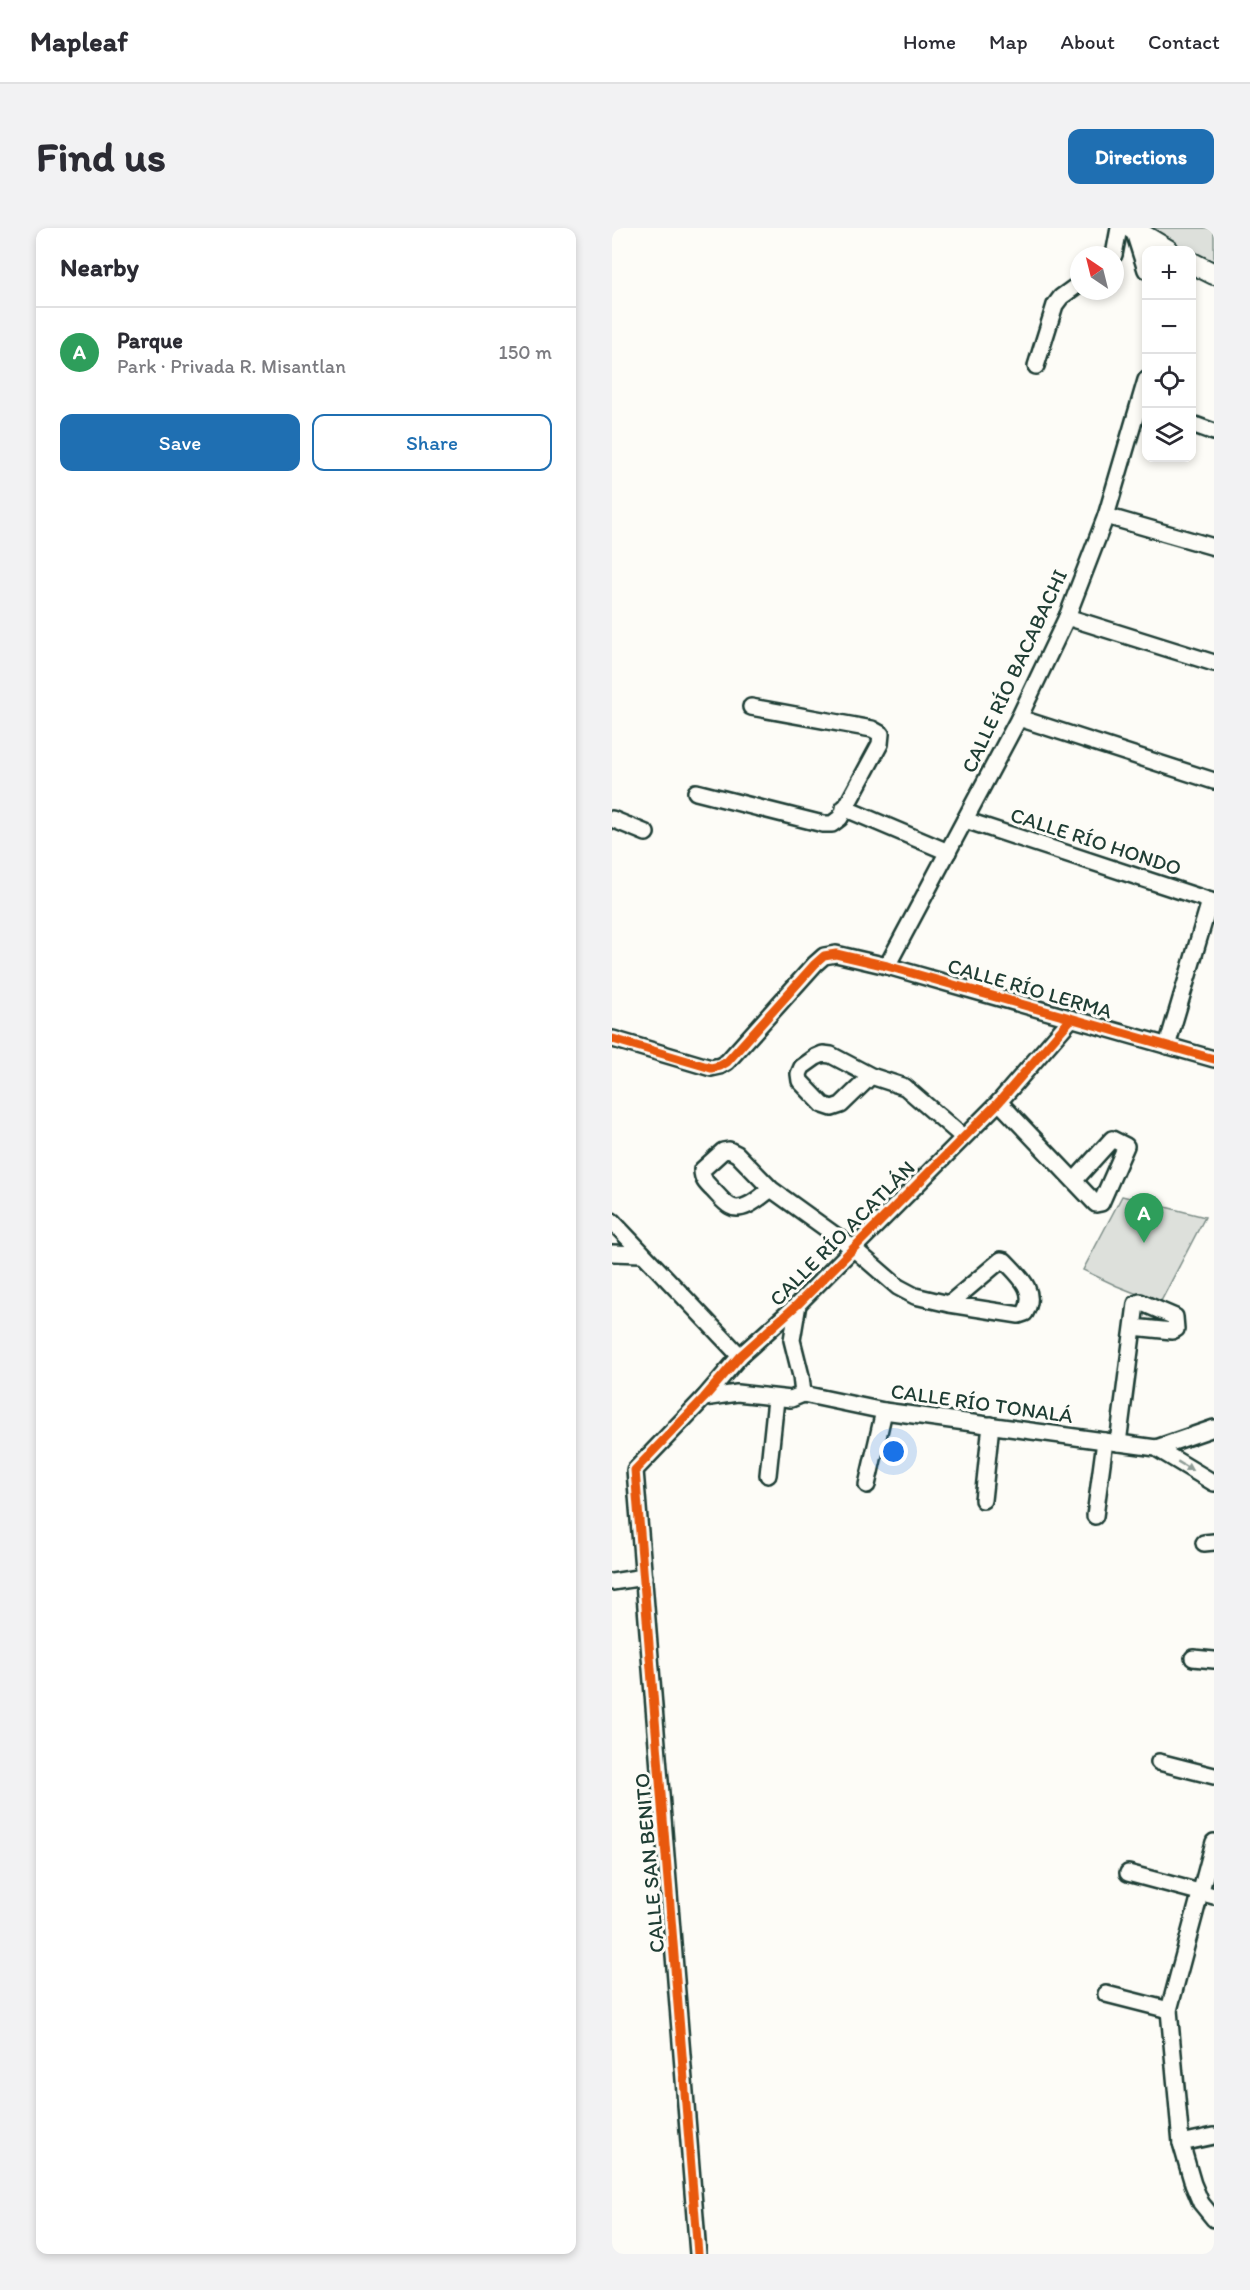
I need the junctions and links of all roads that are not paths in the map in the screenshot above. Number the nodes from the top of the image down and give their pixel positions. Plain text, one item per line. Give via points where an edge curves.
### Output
1 (1128, 228) edge
2 (1119, 246) edge
3 (1161, 246) edge
4 (1142, 261) edge
5 (1196, 265) edge
6 (1214, 274) edge
7 (1070, 290) edge
8 (1036, 366) dead end
9 (1142, 406) edge
10 (1196, 426) edge
11 (1214, 432) edge
12 (1106, 516) junction
13 (1214, 547) edge
14 (1067, 617) junction
15 (1214, 663) edge
16 (751, 707) dead end
17 (1019, 718) junction
18 (1214, 781) edge
19 (696, 792) dead end
20 (844, 808) junction
21 (612, 819) edge
22 (965, 820) junction
23 (646, 833) dead end
24 (948, 852) junction
25 (1212, 902) edge
26 (887, 966) junction
27 (1071, 1019) junction
28 (613, 1039) edge
29 (1167, 1046) junction
30 (1214, 1059) edge
31 (871, 1076) dead end
32 (999, 1102) junction
33 (963, 1137) junction
34 (1074, 1181) dead end
35 (771, 1190) dead end
36 (612, 1221) edge
37 (853, 1248) junction
38 (612, 1253) edge
39 (641, 1254) junction
40 (798, 1304) junction
41 (949, 1304) junction
42 (1133, 1327) dead end
43 (768, 1330) junction
44 (792, 1340) junction
45 (740, 1356) junction
46 (727, 1372) junction
47 (737, 1393) junction
48 (803, 1394) junction
49 (704, 1398) junction
50 (776, 1399) junction
51 (884, 1411) junction
52 (991, 1425) junction
53 (1214, 1428) edge
54 (1112, 1442) junction
55 (1156, 1448) junction
56 (635, 1470) joint
57 (768, 1475) dead end
58 (1214, 1483) edge
59 (867, 1485) dead end
60 (983, 1500) dead end
61 (1095, 1516) dead end
62 (644, 1577) junction
63 (612, 1582) edge
64 (1193, 1658) dead end
65 (1214, 1660) edge
66 (1159, 1762) dead end
67 (1214, 1776) edge
68 (1214, 1842) edge
69 (1128, 1873) dead end
70 (1208, 1894) edge
71 (1106, 1994) dead end
72 (1169, 2010) junction
73 (1214, 2136) edge
74 (1181, 2143) junction
75 (1214, 2219) edge
76 (698, 2254) edge

1 - 2 street
1 - 3 main road
1 - 4 street
5 - 6 main road
7 - 8 street via 1055,305
9 - 12 street, CALLE RÍO BACABACHI
10 - 11 street
12 - 13 street
12 - 14 street, CALLE RÍO BACABACHI
14 - 15 street
14 - 17 street, CALLE RÍO BACABACHI
16 - 20 street via 872,729 881,734 880,744
17 - 18 street
17 - 22 street, CALLE RÍO BACABACHI
19 - 20 street via 824,824 840,818
20 - 24 street
21 - 23 street
22 - 24 street, CALLE RÍO BACABACHI
22 - 25 street, CALLE RÍO HONDO
24 - 26 street, CALLE RÍO BACABACHI
25 - 29 street
26 - 27 street, CALLE RÍO LERMA
26 - 28 street, CALLE RÍO LERMA via 836,954 824,956 720,1066 711,1068
27 - 29 street, CALLE RÍO LERMA
27 - 32 street, CALLE RÍO ACATLÁN
29 - 30 street, CALLE RÍO LERMA
31 - 33 street via 905,1087
32 - 33 street, CALLE RÍO ACATLÁN
32 - 34 street
33 - 37 street, CALLE RÍO ACATLÁN
35 - 37 street
36 - 39 street
37 - 40 street, CALLE RÍO ACATLÁN
37 - 41 street via 898,1287 915,1296
38 - 39 street
39 - 45 street
40 - 43 street, CALLE RÍO ACATLÁN
40 - 44 street, CALLE RÍO ACATLÁN
41 - 41 street via 1001,1260 1025,1282 1029,1292 1028,1308 1019,1315
42 - 54 street
43 - 44 street
43 - 45 street, CALLE RÍO ACATLÁN
44 - 48 street, CALLE RÍO ACATLÁN
45 - 46 street, CALLE RÍO ACATLÁN
46 - 47 street
46 - 49 street, CALLE RÍO ACATLÁN
47 - 49 street
47 - 50 street
48 - 50 street
48 - 51 street, CALLE RÍO TONALÁ
49 - 56 street, CALLE RÍO ACATLÁN
50 - 57 street
51 - 52 street, CALLE RÍO TONALÁ
51 - 59 street
52 - 54 street, CALLE RÍO TONALÁ
52 - 60 street
53 - 55 street, CALLE RÍO TONALÁ
54 - 55 street, CALLE RÍO TONALÁ
54 - 61 street
55 -> 58 street, CALLE RÍO TONALÁ
56 - 62 street, CALLE SAN BENITO
62 - 63 street
62 - 76 street, CALLE SAN BENITO
64 - 65 street
66 - 67 street
68 - 70 street
69 - 70 street
70 - 72 street
71 - 72 street
72 - 74 street
73 - 74 street
74 - 75 street via 1201,2203

